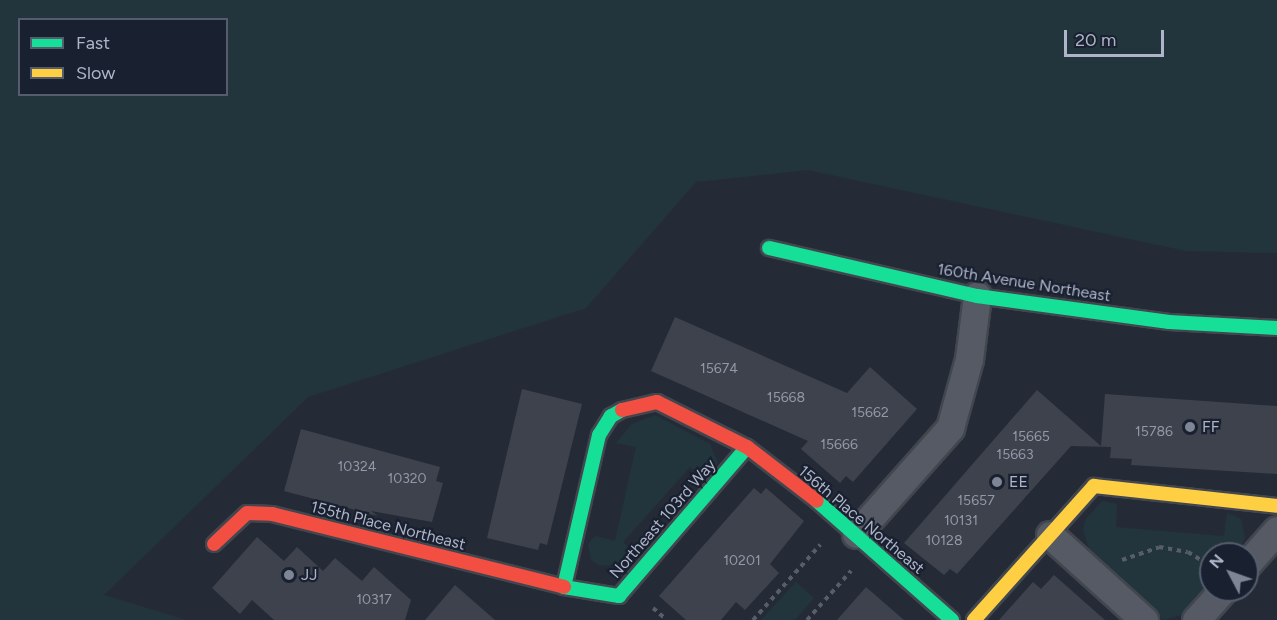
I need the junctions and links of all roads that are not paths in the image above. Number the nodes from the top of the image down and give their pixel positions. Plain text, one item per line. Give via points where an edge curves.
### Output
1 (769, 248) dead end
2 (977, 296) junction
3 (1277, 328) edge
4 (747, 447) junction
5 (1277, 506) edge
6 (1277, 531) edge
7 (856, 534) junction
8 (1050, 535) junction
9 (214, 544) dead end
10 (1259, 551) edge
11 (564, 587) junction
12 (1212, 602) edge
13 (952, 620) edge
14 (974, 620) edge
15 (1143, 620) edge
16 (1196, 620) edge

1 - 2 street, 160th Avenue Northeast
2 - 3 street, 160th Avenue Northeast via 1168,322
2 - 7 street via 969,359 950,428
4 - 7 street, 156th Place Northeast
4 - 11 street, Northeast 103rd Way via 619,596
4 - 11 street via 657,402 626,408 611,416 599,435
5 - 8 street via 1094,486
6 - 10 street
7 - 13 street, 156th Place Northeast
8 - 14 street
8 - 15 street
9 - 11 street, 155th Place Northeast via 247,513 272,514
12 - 16 street

